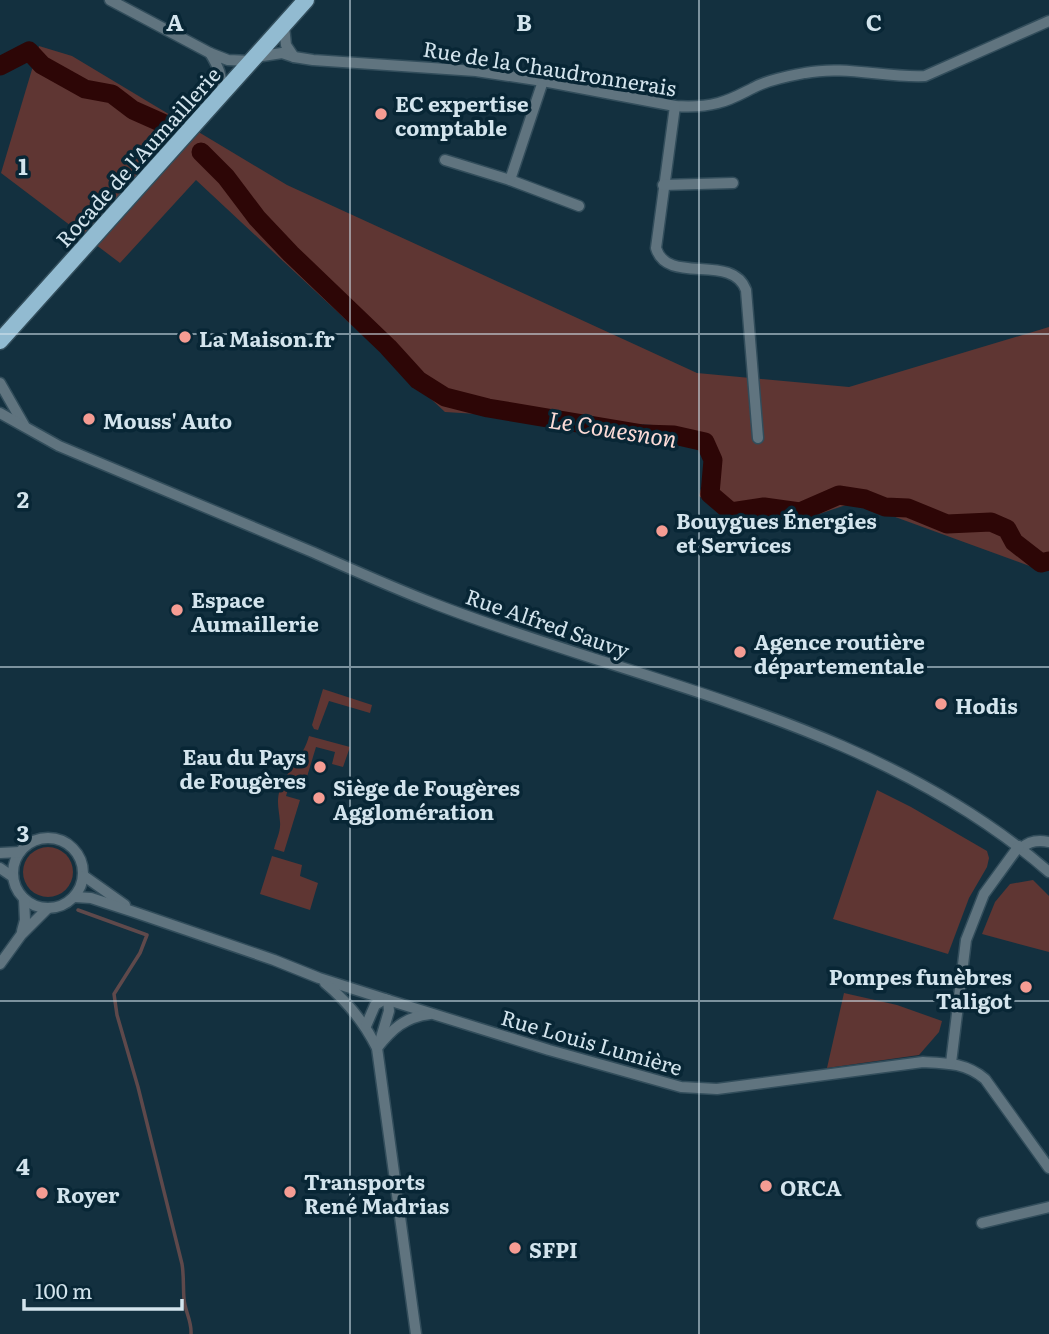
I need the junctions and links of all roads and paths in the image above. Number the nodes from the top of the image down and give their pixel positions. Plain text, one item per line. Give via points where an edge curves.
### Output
1 (110, 0) edge
2 (306, 0) edge
3 (1049, 21) edge
4 (284, 25) junction
5 (210, 54) junction
6 (294, 57) junction
7 (253, 59) junction
8 (543, 81) junction
9 (222, 93) junction
10 (675, 106) junction
11 (445, 160) dead end
12 (510, 180) junction
13 (733, 183) dead end
14 (663, 185) junction
15 (579, 206) dead end
16 (0, 341) edge
17 (0, 383) edge
18 (0, 413) edge
19 (24, 426) junction
20 (758, 438) dead end
21 (1049, 842) edge
22 (1020, 847) junction
23 (20, 852) junction
24 (0, 853) edge
25 (0, 868) edge
26 (1049, 872) edge
27 (84, 876) junction
28 (13, 877) junction
29 (75, 897) junction
30 (24, 899) junction
31 (47, 909) junction
32 (134, 912) junction
33 (21, 935) junction
34 (0, 964) edge
35 (319, 978) junction
36 (387, 1000) junction
37 (433, 1014) junction
38 (366, 1026) junction
39 (377, 1048) junction
40 (951, 1063) junction
41 (1049, 1168) edge
42 (1049, 1207) edge
43 (982, 1223) dead end
44 (416, 1334) edge

1 - 5 street, Rue de la Chaudronnerais
2 - 4 main road, Rocade de l'Aumaillerie
3 - 10 street, Rue de la Chaudronnerais via 925,76 806,72 717,104
4 - 6 street via 286,45
4 - 7 main road, Rocade de l'Aumaillerie
5 - 7 street, Rue de la Chaudronnerais via 228,61
5 - 9 street via 223,82
6 - 7 street, Rue de la Chaudronnerais via 282,53
6 - 8 street, Rue de la Chaudronnerais via 476,71
7 - 9 main road, Rocade de l'Aumaillerie
8 - 10 street, Rue de la Chaudronnerais
8 - 12 street
9 - 16 main road, Rocade de l'Aumaillerie
10 - 14 street
11 - 12 street
12 - 15 street
13 - 14 street
14 - 20 street via 658,255 677,267 728,272 746,290
17 - 19 street
18 - 19 street, Rue Alfred Sauvy
19 - 22 street, Rue Alfred Sauvy via 59,446 436,604 838,744 925,786
21 - 22 street
22 - 26 street, Rue Alfred Sauvy
22 - 40 street via 984,894 966,940
23 - 24 street
23 - 27 street via 37,840 60,840 78,854
23 - 28 street
25 - 28 street
27 - 29 street
27 - 32 street, Rue Louis Lumière
28 - 30 street
29 - 31 street
29 - 32 street, Rue Louis Lumière
30 - 31 street
30 - 33 street
31 - 33 street
32 - 35 street, Rue Louis Lumière
33 - 34 street
35 - 36 street, Rue Louis Lumière
35 - 38 street
36 - 37 street, Rue Louis Lumière
36 - 38 street via 375,1005
36 - 39 street via 389,1012
37 - 39 street via 402,1023
37 - 40 street, Rue Louis Lumière via 681,1087 717,1089 923,1062
38 - 39 street
39 - 44 street
40 - 41 street, Rue Louis Lumière via 973,1069 985,1079
42 - 43 street

